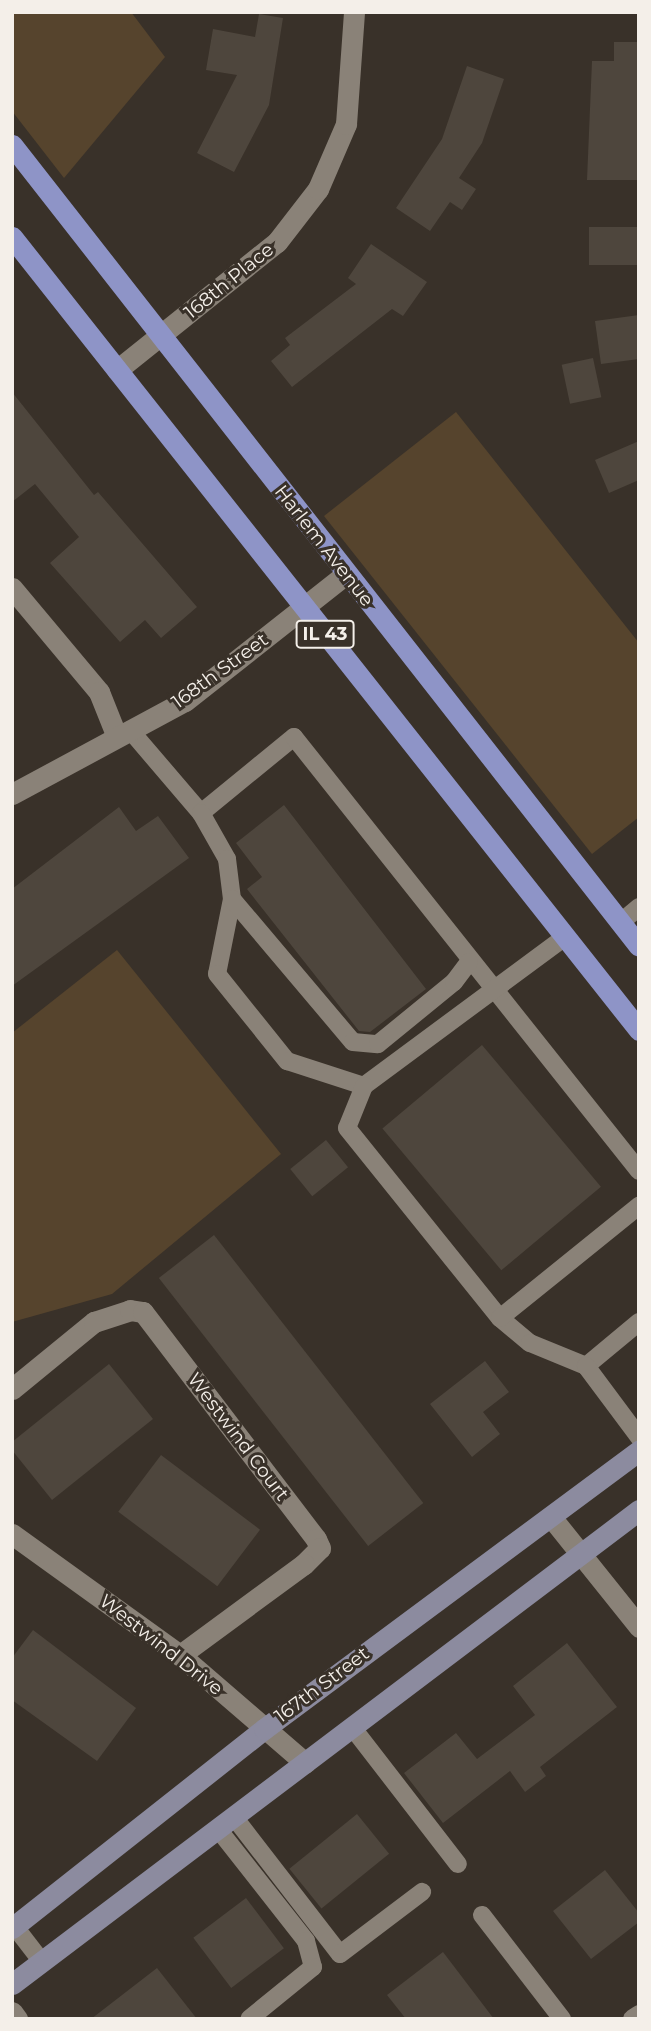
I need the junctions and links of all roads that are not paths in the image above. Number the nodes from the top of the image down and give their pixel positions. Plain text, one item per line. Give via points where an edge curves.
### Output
1 (354, 12) edge
2 (12, 145) edge
3 (12, 236) edge
4 (161, 336) junction
5 (117, 370) junction
6 (345, 574) junction
7 (12, 588) edge
8 (304, 609) junction
9 (123, 734) junction
10 (12, 794) edge
11 (201, 813) junction
12 (232, 899) junction
13 (639, 907) edge
14 (620, 923) junction
15 (565, 937) junction
16 (639, 946) edge
17 (469, 962) junction
18 (491, 992) junction
19 (639, 1030) edge
20 (364, 1086) junction
21 (639, 1171) edge
22 (639, 1206) edge
23 (500, 1318) junction
24 (639, 1322) edge
25 (586, 1366) junction
26 (12, 1389) edge
27 (639, 1437) edge
28 (639, 1451) edge
29 (639, 1510) edge
30 (551, 1517) junction
31 (12, 1534) edge
32 (579, 1552) junction
33 (638, 1623) edge
34 (180, 1655) junction
35 (352, 1727) junction
36 (264, 1729) junction
37 (305, 1763) junction
38 (226, 1823) junction
39 (458, 1864) dead end
40 (422, 1892) dead end
41 (482, 1914) dead end
42 (13, 1926) edge
43 (42, 1962) junction
44 (12, 1984) edge
45 (12, 2012) edge
46 (639, 2015) edge
47 (17, 2019) edge
48 (249, 2019) edge
49 (562, 2019) edge
50 (633, 2019) edge

1 - 4 street, 168th Place via 346,124 318,189 277,242
2 - 4 main road, Harlem Avenue / IL 43
3 - 5 main road, IL 43
4 - 5 street, 168th Place
4 - 6 main road, Harlem Avenue / IL 43
5 - 8 main road, IL 43
6 - 8 street, 168th Street
6 - 14 main road, Harlem Avenue / IL 43
7 - 9 street via 99,692
8 - 9 street, 168th Street via 185,701
8 - 15 main road, IL 43
9 - 10 street, 168th Street
9 - 11 lane
11 - 12 lane via 227,859
11 - 17 lane via 294,737
12 - 17 lane via 353,1042 378,1044 454,982
12 - 20 lane via 218,974 287,1061
13 - 14 lane
14 - 16 main road, Harlem Avenue / IL 43
15 - 18 lane
15 - 19 main road, IL 43
17 - 18 lane
18 - 20 lane
18 - 21 lane
20 - 23 lane via 347,1128
22 - 23 lane
23 - 25 lane via 530,1343
24 - 25 lane
25 - 27 lane
26 - 34 street, Westwind Court via 94,1322 130,1310 143,1312 316,1539 320,1548 304,1564
28 - 30 main road, 167th Street
29 - 32 main road
30 - 32 street
30 - 36 main road, 167th Street
31 - 34 street, Westwind Drive
32 - 33 street
32 - 35 main road
34 - 36 street, Westwind Drive
35 - 37 main road
35 - 39 lane
36 - 37 street, Westwind Drive
36 - 42 main road, 167th Street
37 - 38 main road
38 - 40 lane via 340,1954
38 - 43 main road
38 - 48 lane via 306,1941 313,1967
41 - 49 lane
42 - 43 lane
43 - 44 main road
45 - 47 street
46 - 50 street

